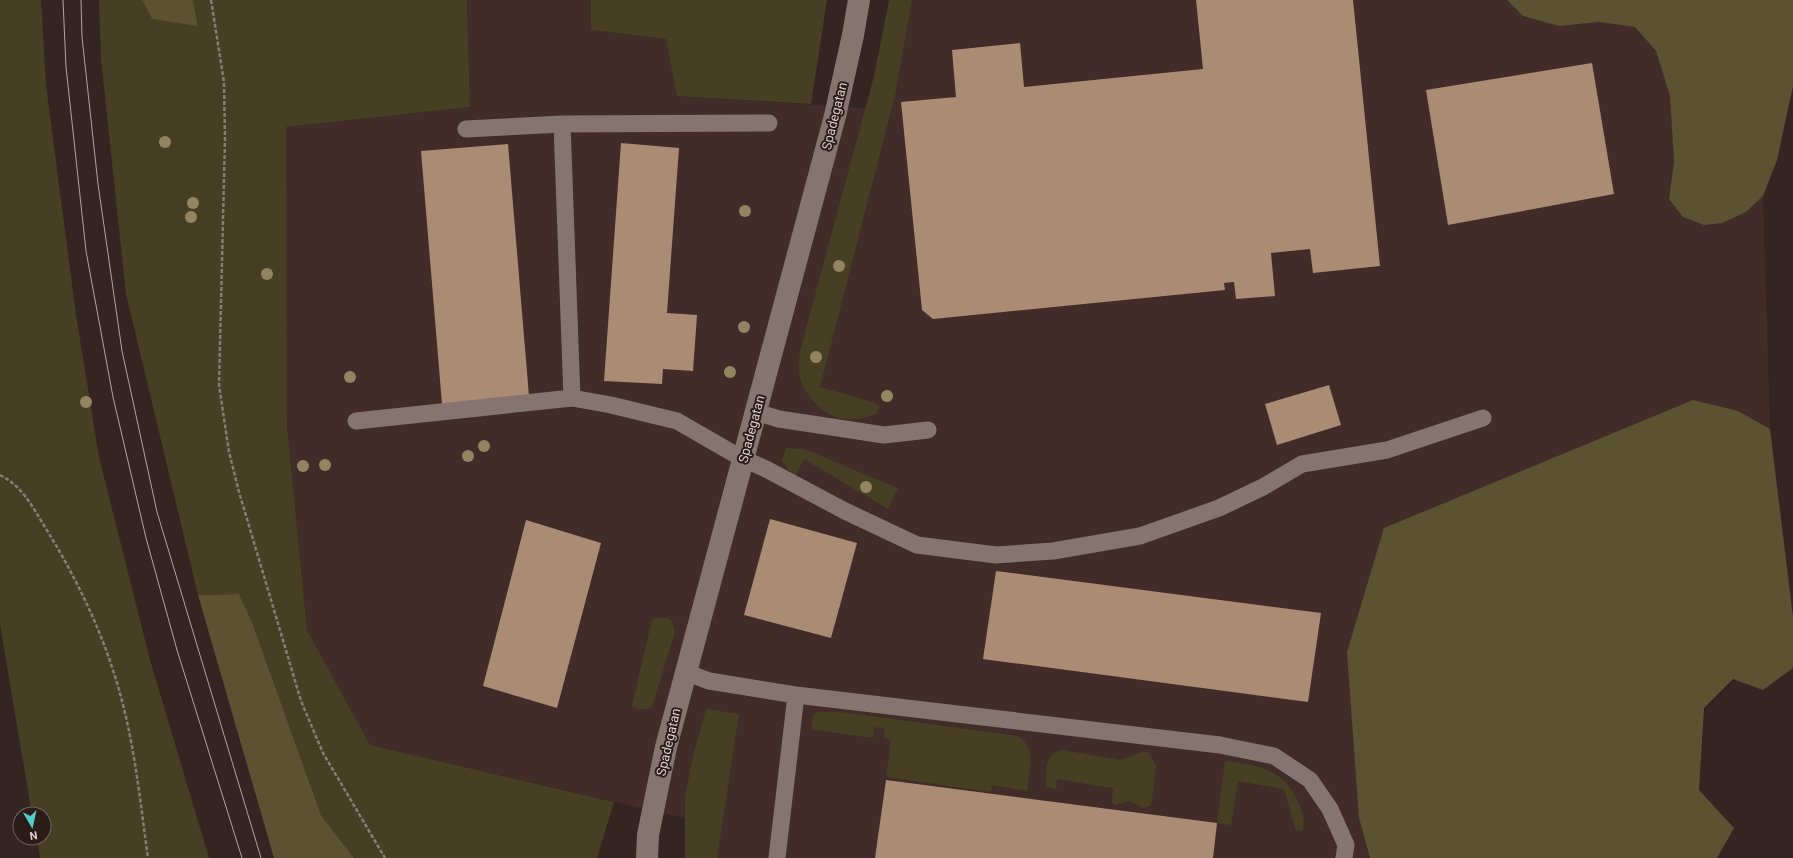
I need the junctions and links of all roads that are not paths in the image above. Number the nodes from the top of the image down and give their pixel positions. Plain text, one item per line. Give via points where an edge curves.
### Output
1 (859, 0) edge
2 (769, 123) dead end
3 (562, 124) junction
4 (466, 128) dead end
5 (572, 398) junction
6 (756, 412) junction
7 (1483, 418) dead end
8 (356, 421) dead end
9 (928, 430) dead end
10 (743, 459) junction
11 (685, 672) junction
12 (796, 695) junction
13 (647, 858) edge
14 (777, 858) edge
15 (1344, 858) edge

1 - 6 street, Spadegatan via 835,116
2 - 3 lane
3 - 4 lane
3 - 5 lane
5 - 8 lane
5 - 10 lane via 677,421
6 - 9 lane via 779,420 884,435
6 - 10 street, Spadegatan
7 - 10 lane via 1387,450 1302,464 1263,487 1219,508 1140,536 1053,551 996,555 917,545
10 - 11 street, Spadegatan
11 - 12 lane via 709,681
11 - 13 street, Spadegatan via 664,755 648,834
12 - 14 lane
12 - 15 lane via 1220,744 1274,756 1310,780 1326,803 1346,845

